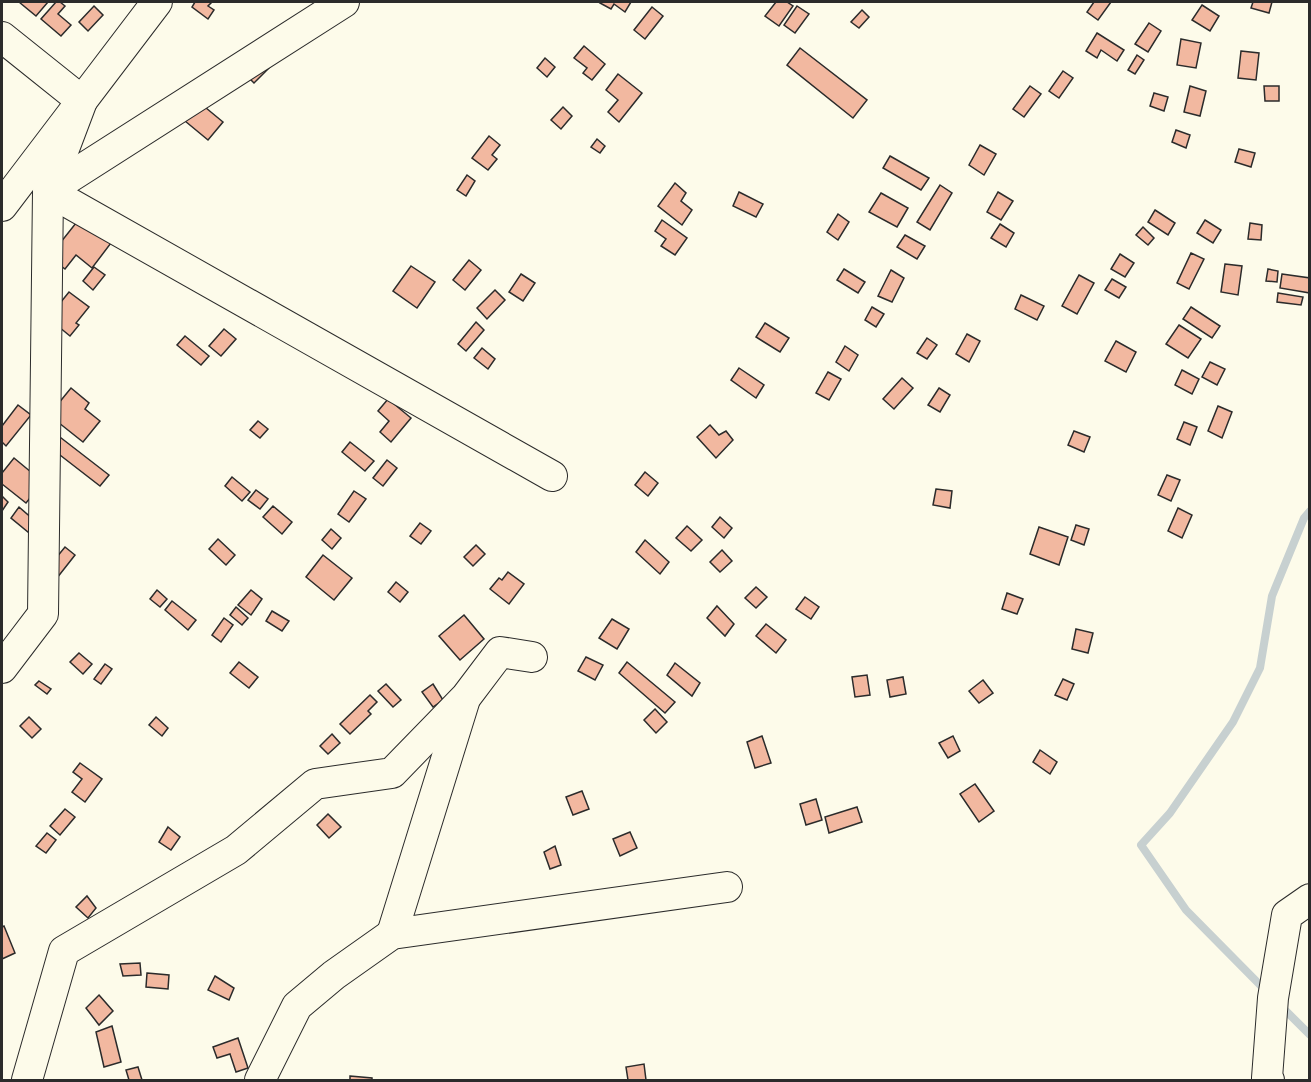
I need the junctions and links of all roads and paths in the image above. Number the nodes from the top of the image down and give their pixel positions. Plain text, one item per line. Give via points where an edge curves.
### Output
1 (157, 2) edge
2 (344, 2) edge
3 (2, 37) edge
4 (82, 101) junction
5 (48, 191) junction
6 (2, 206) edge
7 (552, 476) dead end
8 (532, 657) dead end
9 (2, 668) edge
10 (466, 697) junction
11 (727, 887) dead end
12 (1310, 899) edge
13 (392, 934) junction
14 (27, 1080) edge
15 (260, 1080) edge
16 (1269, 1080) edge

1 - 4 street
2 - 5 street
3 - 4 street
4 - 5 street
4 - 6 street
5 - 7 street
5 - 9 street via 43,614
8 - 10 street via 500,652
10 - 13 street
10 - 14 street via 392,773 315,784 236,850 64,951
11 - 13 street
12 - 16 street via 1287,915 1273,998
13 - 15 street via 297,1006

